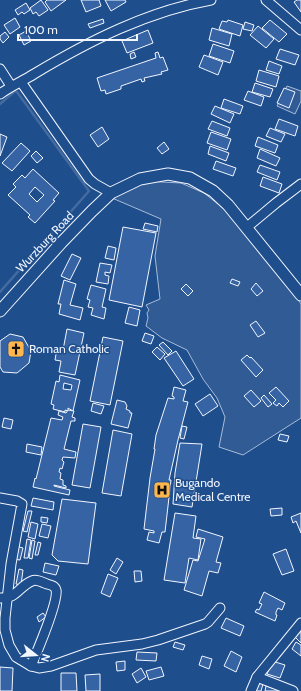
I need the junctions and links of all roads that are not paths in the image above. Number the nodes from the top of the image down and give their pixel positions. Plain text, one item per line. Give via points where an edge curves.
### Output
1 (211, 0) edge
2 (266, 0) edge
3 (301, 30) edge
4 (0, 69) edge
5 (21, 82) junction
6 (11, 86) junction
7 (0, 94) edge
8 (301, 184) edge
9 (111, 193) junction
10 (246, 228) junction
11 (301, 295) edge
12 (0, 311) edge
13 (0, 498) edge
14 (4, 598) edge
15 (220, 608) dead end
16 (301, 623) edge
17 (31, 666) junction
18 (257, 677) junction
19 (251, 691) edge
20 (293, 691) edge

1 - 5 street via 181,6 126,26 73,51
2 - 3 street
4 - 6 street
5 - 6 street
5 - 9 street via 89,179
6 - 7 street
8 - 10 street
9 - 10 main road, Wurzburg Road via 140,179 157,175 190,178 213,191
9 - 12 main road, Wurzburg Road via 61,243
10 - 11 main road, Wurzburg Road
13 - 14 street via 22,504
14 - 17 street via 9,645 16,657
14 - 17 street via 13,596 34,581 51,585 56,590 51,613
15 - 17 street via 205,624 158,640 96,650 51,666
16 - 18 street
18 - 19 street
18 - 20 street

